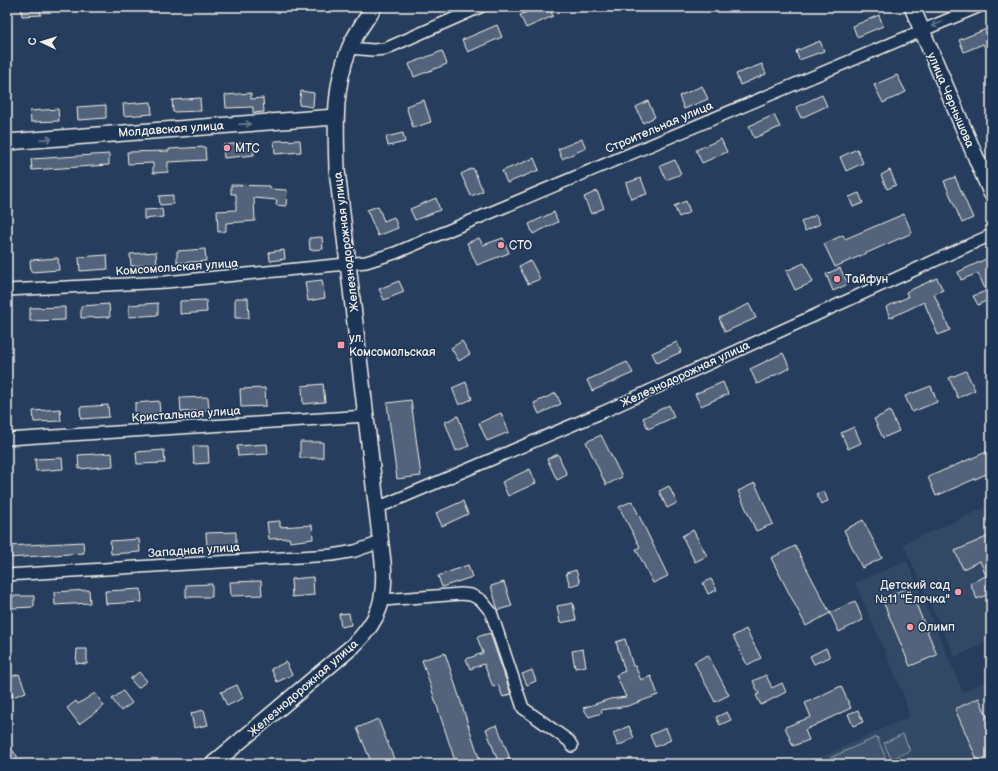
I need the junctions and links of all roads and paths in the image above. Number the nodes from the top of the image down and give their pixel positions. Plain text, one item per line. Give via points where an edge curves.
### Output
1 (374, 7) edge
2 (480, 7) edge
3 (912, 7) edge
4 (978, 7) edge
5 (922, 30) junction
6 (349, 48) junction
7 (335, 118) junction
8 (7, 142) edge
9 (991, 193) edge
10 (991, 235) edge
11 (349, 265) junction
12 (7, 290) edge
13 (366, 416) junction
14 (7, 439) edge
15 (377, 508) junction
16 (381, 542) junction
17 (7, 575) edge
18 (383, 600) junction
19 (572, 746) dead end
20 (213, 764) edge

1 - 6 main road, Железнодорожная улица
2 - 6 street via 385,49
3 - 5 main road, улица Чернышова
4 -> 5 street, Строительная улица
5 - 9 main road, улица Чернышова
5 - 11 street, Строительная улица via 395,253
6 - 7 main road, Железнодорожная улица via 338,85
8 -> 7 main road, Молдавская улица
7 - 11 main road, Железнодорожная улица via 337,170
10 - 15 street, Железнодорожная улица via 602,412
11 - 12 street, Комсомольская улица via 166,282
11 - 13 main road, Железнодорожная улица
13 - 14 street, Кристальная улица
13 - 15 main road, Железнодорожная улица
15 - 16 main road, Железнодорожная улица
16 - 17 street, Западная улица via 355,551 332,555
16 - 18 main road, Железнодорожная улица via 385,579
18 - 19 street via 461,594 481,600 487,605 496,622 523,708
18 - 20 main road, Железнодорожная улица via 370,626 354,645

